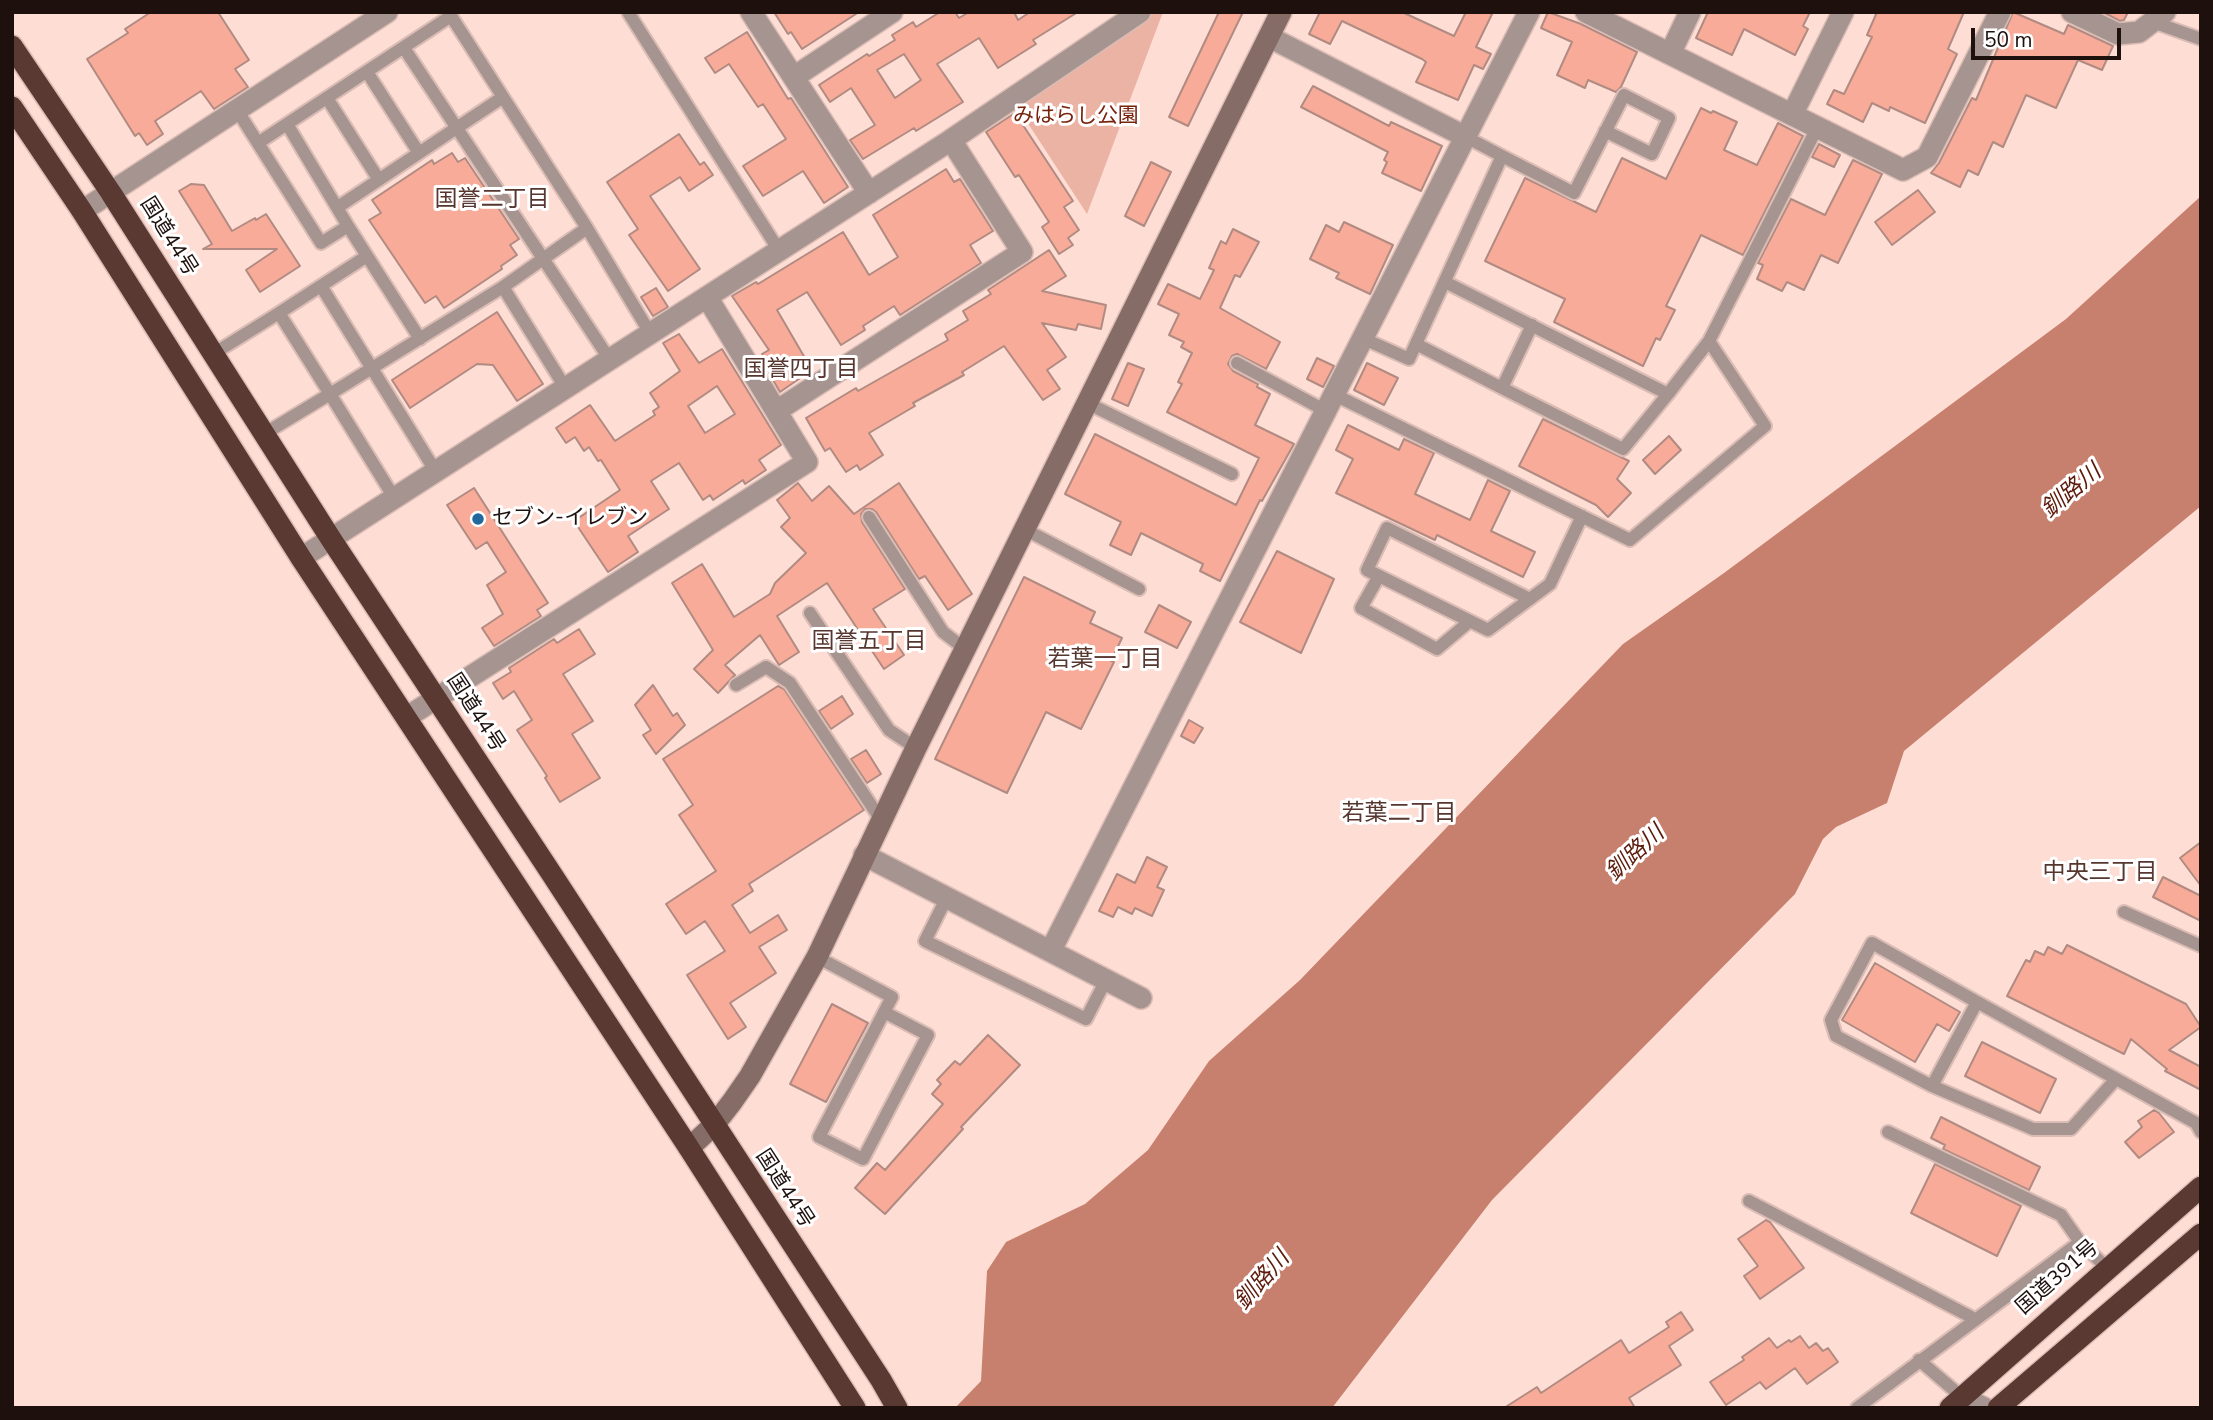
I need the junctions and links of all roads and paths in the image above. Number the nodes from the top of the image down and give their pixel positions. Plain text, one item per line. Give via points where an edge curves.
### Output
1 (387, 12) edge
2 (628, 12) edge
3 (751, 12) edge
4 (892, 12) edge
5 (1140, 12) edge
6 (1281, 12) edge
7 (1529, 12) edge
8 (1587, 12) edge
9 (1690, 12) edge
10 (1843, 12) edge
11 (2000, 12) edge
12 (2072, 12) edge
13 (450, 14) edge
14 (2159, 17) edge
15 (1269, 37) junction
16 (2201, 39) edge
17 (12, 46) edge
18 (404, 47) junction
19 (1670, 54) junction
20 (367, 72) junction
21 (794, 77) junction
22 (503, 97) junction
23 (327, 98) junction
24 (12, 107) edge
25 (237, 110) junction
26 (1793, 113) junction
27 (287, 124) junction
28 (1818, 126) junction
29 (458, 127) junction
30 (1605, 131) junction
31 (1464, 136) junction
32 (951, 140) junction
33 (258, 143) junction
34 (419, 153) junction
35 (1502, 156) junction
36 (379, 180) junction
37 (111, 193) junction
38 (869, 193) junction
39 (338, 207) junction
40 (82, 211) junction
41 (348, 226) junction
42 (587, 228) junction
43 (780, 252) junction
44 (367, 256) junction
45 (544, 258) junction
46 (1445, 282) junction
47 (321, 286) junction
48 (502, 288) junction
49 (707, 297) junction
50 (279, 313) junction
51 (1532, 326) junction
52 (650, 333) junction
53 (1362, 338) junction
54 (420, 339) junction
55 (1709, 341) junction
56 (1416, 344) junction
57 (213, 354) junction
58 (610, 360) junction
59 (1237, 363) dead end
60 (372, 368) junction
61 (1502, 388) junction
62 (566, 389) junction
63 (330, 394) junction
64 (1668, 394) junction
65 (1087, 403) junction
66 (1331, 403) junction
67 (778, 410) junction
68 (264, 435) junction
69 (436, 472) junction
70 (1232, 474) dead end
71 (395, 499) junction
72 (1582, 516) junction
73 (869, 517) dead end
74 (1024, 530) junction
75 (331, 539) junction
76 (301, 558) junction
77 (1379, 576) junction
78 (1139, 589) dead end
79 (1530, 598) junction
80 (810, 613) dead end
81 (1470, 621) junction
82 (965, 649) junction
83 (736, 685) dead end
84 (436, 699) junction
85 (407, 718) junction
86 (916, 747) junction
87 (881, 820) junction
88 (864, 855) junction
89 (947, 897) junction
90 (2124, 912) dead end
91 (2201, 946) edge
92 (1051, 950) junction
93 (817, 957) junction
94 (1106, 980) junction
95 (1141, 998) dead end
96 (1977, 1002) junction
97 (884, 1012) junction
98 (2116, 1079) junction
99 (1932, 1086) junction
100 (714, 1125) junction
101 (1888, 1132) dead end
102 (2201, 1132) edge
103 (689, 1148) junction
104 (2201, 1187) edge
105 (1749, 1201) dead end
106 (2201, 1234) edge
107 (2080, 1241) junction
108 (2107, 1268) junction
109 (1975, 1319) junction
110 (1919, 1360) junction
111 (1956, 1402) edge
112 (855, 1408) edge
113 (897, 1408) edge
114 (1857, 1408) edge
115 (1984, 1408) edge
116 (1998, 1408) edge

1 - 25 street
2 - 43 lane
3 - 21 street
4 - 21 street
5 - 32 street
6 - 15 street
7 - 31 street
8 - 19 street
9 - 19 street
10 - 26 street
11 - 28 street via 1927,157 1903,170
12 - 14 street via 2118,34 2139,32
13 - 18 lane
13 - 22 lane
14 - 16 lane
15 - 31 street
15 - 65 street
17 - 37 highway, 国道44号
18 - 20 lane
18 - 29 lane
19 - 26 street
20 - 23 lane
20 - 34 lane
21 - 38 street
22 - 29 lane
22 - 42 lane
23 - 27 lane
23 - 36 lane
24 - 40 highway
25 - 33 lane
25 - 37 street
26 - 28 street
27 - 33 lane
27 - 39 lane
28 - 55 lane
29 - 34 lane
29 - 45 lane
30 - 30 lane via 1652,154 1669,118 1624,95
30 - 35 lane via 1574,193
31 - 35 lane
31 - 53 street
32 - 38 street
32 - 67 street via 1023,252
33 - 41 lane via 321,243
34 - 36 lane
35 - 46 lane
36 - 39 lane
37 - 40 street
37 - 57 highway, 国道44号
38 - 43 street
39 - 41 lane
40 - 76 highway
41 - 44 lane
42 - 45 lane
42 - 52 lane
43 - 49 street
44 - 47 lane
44 - 54 lane
45 - 48 lane
45 - 58 lane
46 - 51 lane
46 - 56 lane
47 - 50 lane
47 - 60 lane
48 - 54 lane
48 - 62 lane
49 - 52 street
49 - 67 street
50 - 57 lane
50 - 63 lane
51 - 61 lane
51 - 64 lane
52 - 58 street
53 - 56 lane via 1409,359
53 - 66 street
54 - 60 lane
55 - 64 lane
55 - 72 lane via 1765,426 1630,540
56 - 61 lane
57 - 68 highway, 国道44号
58 - 62 street
59 - 66 lane
60 - 63 lane
60 - 69 lane
61 - 64 lane via 1623,449
62 - 69 street
63 - 68 lane
63 - 71 lane
65 - 70 lane
65 - 74 street
66 - 72 lane
66 - 92 street
67 - 84 street via 807,462
68 - 75 highway, 国道44号
69 - 71 street
71 - 75 street
72 - 79 lane via 1550,584
73 - 82 lane via 943,632
74 - 78 lane
74 - 82 street
75 - 76 street
75 - 84 highway, 国道44号
76 - 85 highway
77 - 79 lane via 1367,569 1387,528
77 - 81 lane
77 - 81 lane via 1362,608 1437,649
79 - 81 lane via 1489,630
80 - 86 lane via 889,730
82 - 86 street
83 - 87 lane via 766,667 790,682
84 - 85 street
84 - 100 highway, 国道44号
85 - 103 highway
86 - 87 street
87 - 88 street
88 - 89 street
88 - 93 street
89 - 92 street
89 - 94 lane via 925,941 1086,1019
90 - 91 lane
92 - 94 street
93 - 97 lane via 892,997
93 - 100 street via 750,1076
94 - 95 street
96 - 98 lane
96 - 99 lane
96 - 99 lane via 1872,943 1831,1020 1836,1036
97 - 97 lane via 928,1035 863,1159 820,1137
98 - 99 lane via 2071,1129 2032,1129
98 - 102 lane via 2196,1123
100 - 103 street
100 - 113 highway, 国道44号
101 - 107 lane via 2061,1215
103 - 112 highway
104 - 108 highway, 国道391号
105 - 109 lane
106 - 116 highway
107 - 108 lane
107 - 109 lane
108 - 111 highway, 国道391号
109 - 110 lane
110 - 111 lane
110 - 114 lane
111 - 115 street

